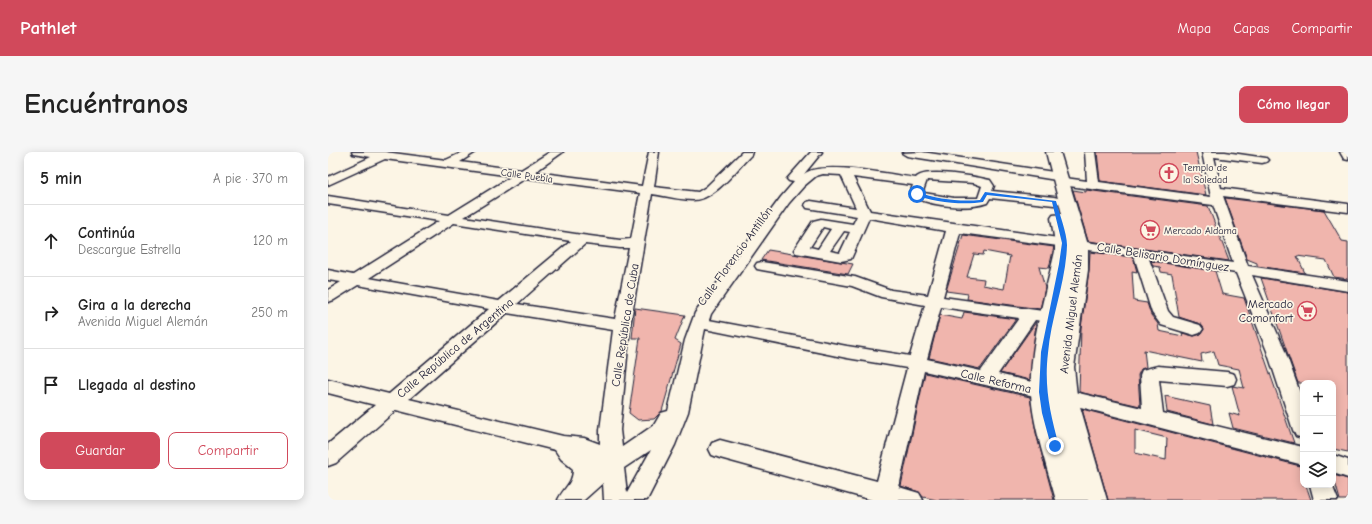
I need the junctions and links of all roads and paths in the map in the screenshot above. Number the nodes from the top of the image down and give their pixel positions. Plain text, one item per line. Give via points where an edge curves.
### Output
1 (357, 152) edge
2 (471, 152) edge
3 (558, 152) edge
4 (654, 152) edge
5 (744, 152) edge
6 (817, 152) edge
7 (1041, 152) edge
8 (1047, 152) edge
9 (1053, 152) edge
10 (1090, 152) edge
11 (1207, 152) edge
12 (1345, 152) edge
13 (907, 153) edge
14 (388, 154) edge
15 (1348, 157) edge
16 (1262, 160) dead end
17 (448, 164) junction
18 (845, 172) junction
19 (522, 175) junction
20 (897, 178) junction
21 (1056, 178) junction
22 (328, 181) edge
23 (920, 182) junction
24 (1093, 185) junction
25 (647, 191) junction
26 (985, 194) junction
27 (1216, 196) junction
28 (328, 200) edge
29 (1054, 201) junction
30 (812, 205) dead end
31 (1348, 208) edge
32 (865, 213) junction
33 (454, 218) junction
34 (840, 226) junction
35 (858, 228) junction
36 (954, 228) junction
37 (582, 239) junction
38 (638, 242) junction
39 (1072, 244) junction
40 (821, 254) junction
41 (1140, 254) junction
42 (762, 266) dead end
43 (1242, 269) junction
44 (328, 274) edge
45 (356, 280) junction
46 (1348, 286) edge
47 (328, 297) edge
48 (934, 301) junction
49 (504, 307) junction
50 (1030, 315) junction
51 (1050, 317) junction
52 (709, 325) dead end
53 (622, 326) junction
54 (1194, 330) dead end
55 (917, 363) junction
56 (985, 379) junction
57 (1227, 379) dead end
58 (328, 386) edge
59 (1054, 394) junction
60 (392, 402) junction
61 (1152, 418) junction
62 (1300, 421) edge
63 (563, 444) junction
64 (720, 449) dead end
65 (1300, 455) edge
66 (328, 457) edge
67 (612, 463) junction
68 (1336, 465) edge
69 (1348, 469) edge
70 (1322, 488) edge
71 (575, 494) edge
72 (884, 497) edge
73 (616, 500) edge
74 (635, 500) edge
75 (911, 500) edge
76 (1070, 500) edge
77 (1082, 500) edge
78 (1093, 500) edge
79 (1326, 500) edge

1 - 14 street, Calle Puebla
2 - 17 street
3 - 19 street
4 - 25 street, Calle República de Cuba
5 - 25 street, Calle Puebla via 705,194 698,196
6 - 67 street, Calle Florencio Antillón via 776,200 697,308 687,338 669,416 661,431
7 - 21 main road, Avenida Miguel Alemán
8 - 21 street
9 - 21 main road, Avenida Miguel Alemán
10 - 24 street
11 - 16 street
11 - 27 street
12 - 15 street
13 - 20 street
13 - 21 street via 999,163
14 - 17 street, Calle Puebla
14 - 22 street
17 - 19 street, Calle Puebla
18 - 20 street, Calle Florencio Antillón
18 - 32 street
18 - 74 street, Calle Florencio Antillón via 812,173 800,183 703,313 698,324 674,426
19 - 25 street, Calle Puebla
19 - 33 street
20 - 23 street, Calle Florencio Antillón
21 - 24 street
21 - 29 main road, Avenida Miguel Alemán
21 - 39 main road, Avenida Miguel Alemán
23 - 26 street via 928,176 980,181 988,184
23 - 26 street via 917,194 924,197 974,203 982,201
24 - 27 street
25 - 38 street, Calle República de Cuba
26 - 29 street
27 - 31 street
27 - 43 street
28 - 33 street
29 - 39 main road, Avenida Miguel Alemán
30 - 32 street, Calle Belisario Domínguez
32 - 35 street
32 - 36 street, Calle Belisario Domínguez
33 - 37 street
33 - 45 street
34 - 35 street
34 - 40 street
34 - 40 street via 818,224 800,249 802,252
35 - 40 street via 846,256
36 - 39 street, Calle Belisario Domínguez
36 - 48 street
37 - 38 street via 620,244
37 - 49 street, Calle República de Argentina
38 - 53 street, Calle República de Cuba
39 - 41 street, Calle Belisario Domínguez
39 - 51 main road, Avenida Miguel Alemán via 1062,264
39 - 59 main road, Avenida Miguel Alemán via 1079,270 1063,367
41 - 43 street, Calle Belisario Domínguez
41 - 54 street via 1160,313 1167,321
42 - 48 street via 845,280 887,294
43 - 46 street, Calle Belisario Domínguez
43 - 62 street via 1276,351
44 - 45 street
45 - 47 street
45 - 49 street
48 - 50 street
48 - 55 street
49 - 53 street
49 - 60 street, Calle República de Argentina
50 - 51 street
50 - 56 street
51 - 59 main road, Avenida Miguel Alemán via 1044,352
52 - 55 street, Calle Reforma
53 - 67 street, Calle República de Cuba via 610,430
55 - 56 street, Calle Reforma
55 - 72 street
56 - 59 street, Calle Reforma
57 - 61 street via 1158,373 1149,375
58 - 60 street
59 - 61 street, Calle Reforma
59 - 76 main road, Avenida Miguel Alemán via 1046,413
59 - 77 street via 1063,436
59 - 78 main road, Avenida Miguel Alemán via 1070,419
60 - 63 street
60 - 66 street, Calle República de Argentina
61 - 65 street, Calle Reforma
63 - 67 street via 589,448
63 - 71 street via 566,452 578,458 584,465 584,477
64 - 72 street
67 - 71 street, Calle Florencio Antillón
67 - 73 street, Calle República de Cuba
68 - 69 street
70 - 79 street
72 - 75 street

